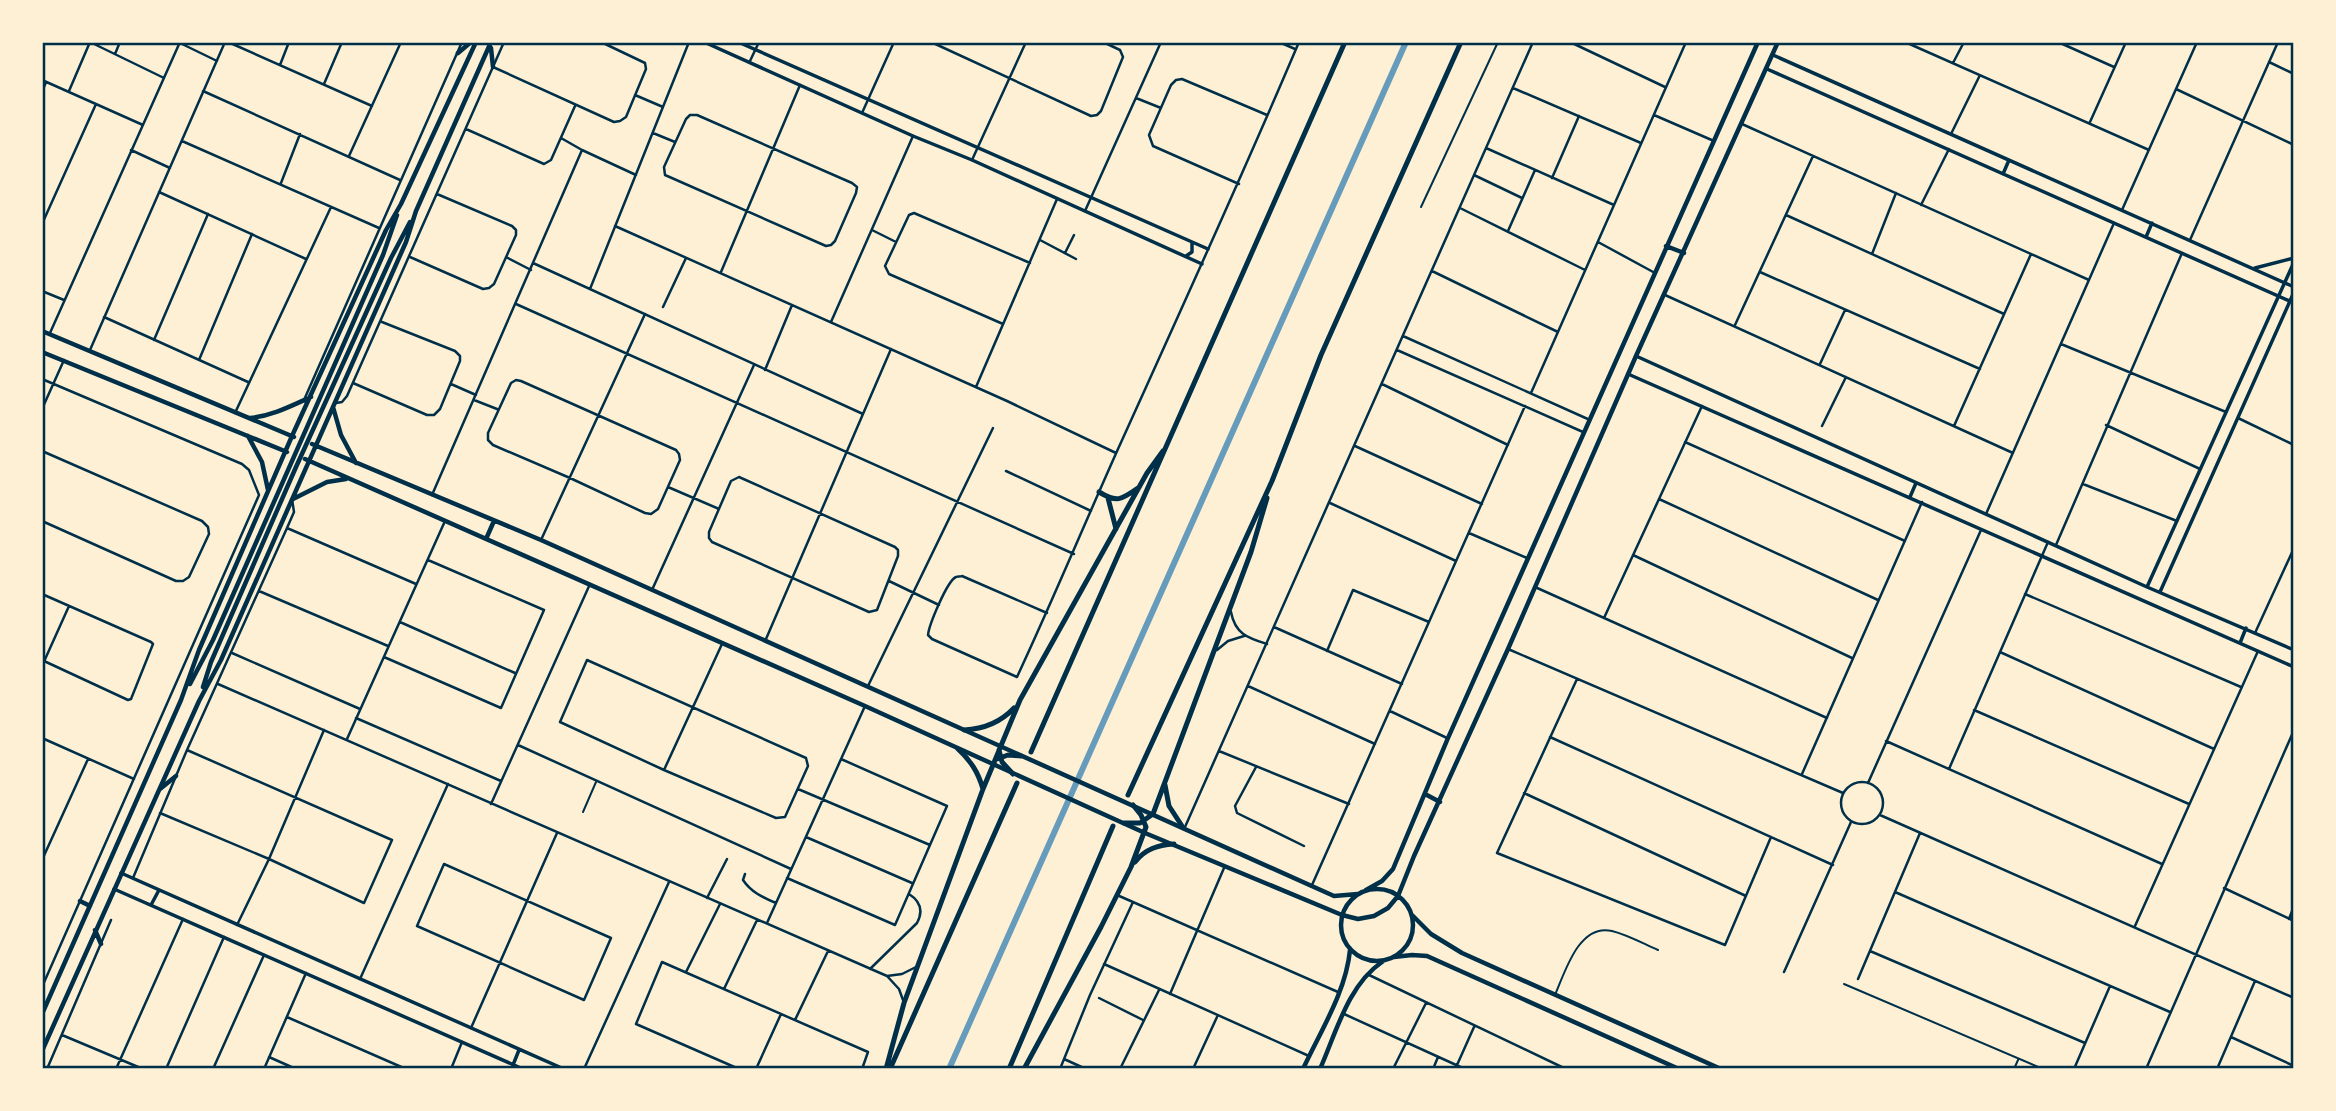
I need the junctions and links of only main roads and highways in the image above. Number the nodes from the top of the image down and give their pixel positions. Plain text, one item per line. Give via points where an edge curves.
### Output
1 (474, 42) edge
2 (491, 42) edge
3 (1345, 42) edge
4 (1461, 42) edge
5 (1758, 42) edge
6 (1778, 42) edge
7 (458, 53) road end
8 (493, 67) road end
9 (401, 204) junction
10 (416, 211) junction
11 (1666, 246) junction
12 (1684, 253) junction
13 (42, 331) edge
14 (42, 352) edge
15 (312, 396) junction
16 (332, 404) junction
17 (249, 418) junction
18 (247, 436) junction
19 (295, 437) junction
20 (1171, 440) junction
21 (314, 445) junction
22 (289, 452) junction
23 (307, 460) junction
24 (356, 464) junction
25 (349, 479) junction
26 (1272, 481) junction
27 (1140, 486) junction
28 (1099, 492) road end
29 (268, 493) junction
30 (1108, 498) junction
31 (292, 499) junction
32 (494, 521) junction
33 (1116, 530) junction
34 (486, 539) junction
35 (181, 700) junction
36 (1020, 700) junction
37 (199, 701) junction
38 (964, 730) junction
39 (1002, 748) junction
40 (958, 749) junction
41 (1031, 752) dead end
42 (1021, 756) junction
43 (1000, 758) junction
44 (995, 765) junction
45 (1013, 774) junction
46 (176, 776) road end
47 (1165, 782) junction
48 (1017, 783) dead end
49 (159, 789) junction
50 (983, 789) junction
51 (1425, 794) junction
52 (1128, 795) dead end
53 (1440, 802) junction
54 (1133, 805) junction
55 (1150, 813) junction
56 (1143, 821) junction
57 (1124, 823) junction
58 (1113, 826) dead end
59 (1183, 827) junction
60 (1142, 831) junction
61 (1174, 844) junction
62 (1131, 867) junction
63 (1366, 890) junction
64 (1358, 894) junction
65 (1398, 896) junction
66 (80, 901) road end
67 (90, 905) junction
68 (1342, 915) junction
69 (1412, 915) junction
70 (95, 930) junction
71 (101, 944) road end
72 (1350, 949) junction
73 (1394, 957) junction
74 (1385, 961) junction
75 (42, 1014) edge
76 (42, 1051) edge
77 (888, 1069) edge
78 (1009, 1069) edge
79 (1024, 1069) edge
80 (1303, 1069) edge
81 (1320, 1069) edge
82 (1679, 1069) edge
83 (1721, 1069) edge

1 - 7 main road
1 - 9 main road
2 - 8 main road
2 - 10 main road
3 - 20 highway
4 - 26 highway via 1321,355
5 - 11 main road
6 - 12 main road
9 - 15 main road
9 - 35 main road via 383,255 213,640
10 - 16 main road
10 - 37 main road via 283,496
11 - 12 main road
11 - 51 main road
12 - 53 main road
13 - 17 main road
14 - 18 main road
15 - 17 main road via 272,414
15 - 19 main road
16 - 21 main road
16 - 24 main road
17 - 19 main road
18 - 22 main road
18 - 29 main road via 262,462
19 - 22 main road
20 - 27 highway
20 - 41 highway
21 - 23 main road
21 - 24 main road
22 - 29 main road
23 - 25 main road
23 - 31 main road
24 - 32 main road
25 - 31 main road via 327,482
25 - 34 main road
26 - 47 highway via 1253,547
26 - 52 highway
27 - 30 highway via 1121,499
27 - 33 highway
28 - 30 highway
29 - 35 main road
30 - 33 highway
31 - 37 main road
32 - 34 main road
32 - 38 main road
33 - 36 highway
34 - 40 main road
35 - 67 main road
36 - 38 highway via 990,726
36 - 39 highway
37 - 49 main road
38 - 39 main road
39 - 42 main road
39 - 43 highway
39 - 44 highway
40 - 44 main road
40 - 50 highway via 978,774
42 - 43 highway
42 - 54 main road
43 - 44 highway
43 - 45 highway
44 - 45 main road
44 - 50 highway
45 - 57 main road
46 - 49 main road
47 - 55 highway
47 - 59 highway via 1169,806
48 - 77 highway
49 - 70 main road
50 - 77 highway via 904,1003
51 - 53 main road
51 - 63 main road via 1393,869
53 - 65 main road
54 - 55 main road
54 - 56 highway
55 - 56 highway
55 - 59 main road
56 - 57 highway
56 - 60 highway
57 - 60 main road
58 - 78 highway
59 - 64 main road via 1334,895
60 - 61 main road
60 - 62 highway
61 - 62 highway via 1149,849
61 - 68 main road
62 - 79 highway
63 - 64 main road
63 - 65 main road via 1388,890
64 - 68 main road
65 - 68 main road via 1374,916
65 - 69 main road
66 - 67 main road
67 - 75 main road
68 - 72 main road via 1343,939
69 - 73 main road via 1410,939
69 - 83 main road via 1430,934 1462,953
70 - 71 main road
70 - 76 main road
72 - 74 main road via 1366,960
72 - 80 main road via 1339,992
73 - 74 main road
73 - 82 main road via 1427,957
74 - 81 main road via 1367,974 1350,1001

